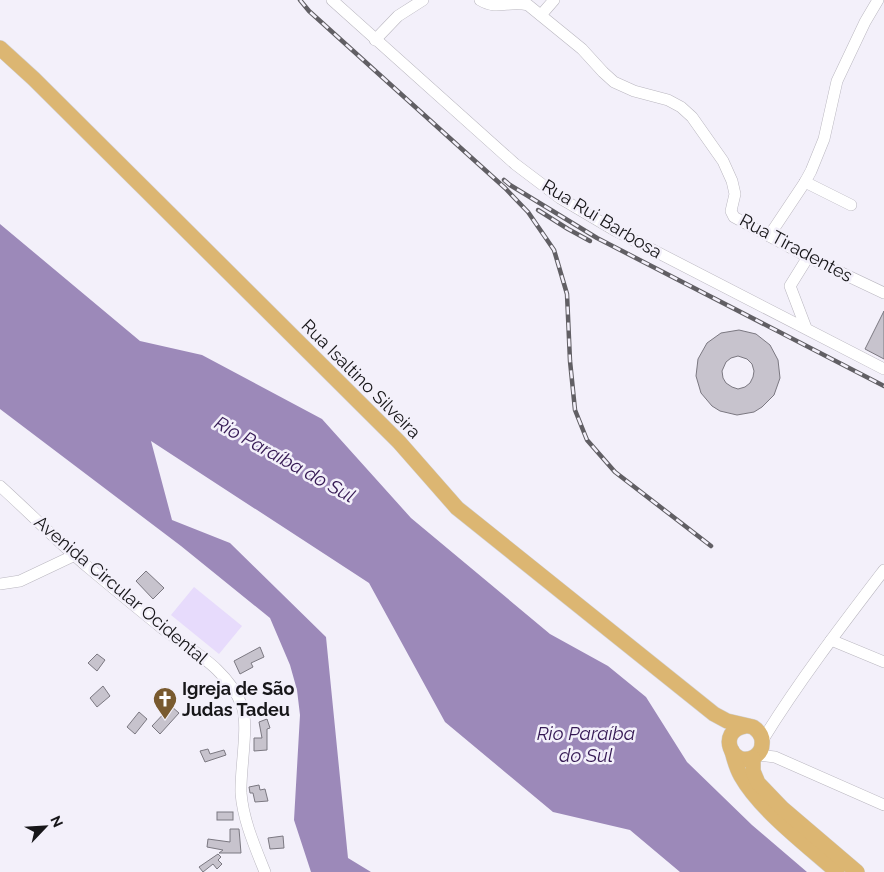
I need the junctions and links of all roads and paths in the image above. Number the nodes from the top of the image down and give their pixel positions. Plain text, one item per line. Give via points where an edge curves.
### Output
1 (423, 0) edge
2 (480, 0) edge
3 (554, 0) edge
4 (878, 0) edge
5 (335, 1) edge
6 (541, 16) junction
7 (375, 40) junction
8 (0, 48) edge
9 (806, 182) junction
10 (851, 205) dead end
11 (769, 236) junction
12 (808, 257) junction
13 (884, 292) edge
14 (806, 328) junction
15 (884, 369) edge
16 (0, 486) edge
17 (75, 555) junction
18 (884, 570) edge
19 (0, 584) edge
20 (831, 640) junction
21 (884, 662) edge
22 (714, 714) junction
23 (779, 714) junction
24 (749, 727) junction
25 (730, 746) junction
26 (759, 749) junction
27 (884, 805) edge
28 (265, 872) edge
29 (837, 872) edge
30 (857, 872) edge

1 - 7 street via 398,16
2 - 6 street, Rua Tiradentes via 491,5 519,1
3 - 6 street
4 - 9 street via 837,81 824,139
5 - 7 street, Rua Rui Barbosa
6 - 11 street, Rua Tiradentes via 582,49 614,82 668,100 692,117 723,161 732,181 735,194 731,211 734,217
7 - 14 street, Rua Rui Barbosa via 515,164 560,198 616,231
8 - 22 main road, Rua Isaltino Silveira via 400,442 457,508
9 - 10 street
9 - 11 street
11 - 12 street, Rua Tiradentes
12 - 13 street, Rua Tiradentes
12 - 14 street via 790,286
14 - 15 street, Rua Rui Barbosa
16 - 17 street, Avenida Circular Ocidental
17 - 19 street via 20,581
17 - 28 street, Avenida Circular Ocidental via 164,629 201,655 236,692 243,708 241,793 244,814
18 - 20 street
20 - 21 street
20 - 23 street
22 - 24 main road
22 - 25 main road
23 - 24 street
23 - 26 street
24 - 25 main road via 736,729
24 - 26 main road via 759,733
25 - 26 main road via 735,755 744,759
25 - 29 main road via 740,775 750,790
26 - 27 street
26 - 30 main road via 753,771 758,783 782,808

